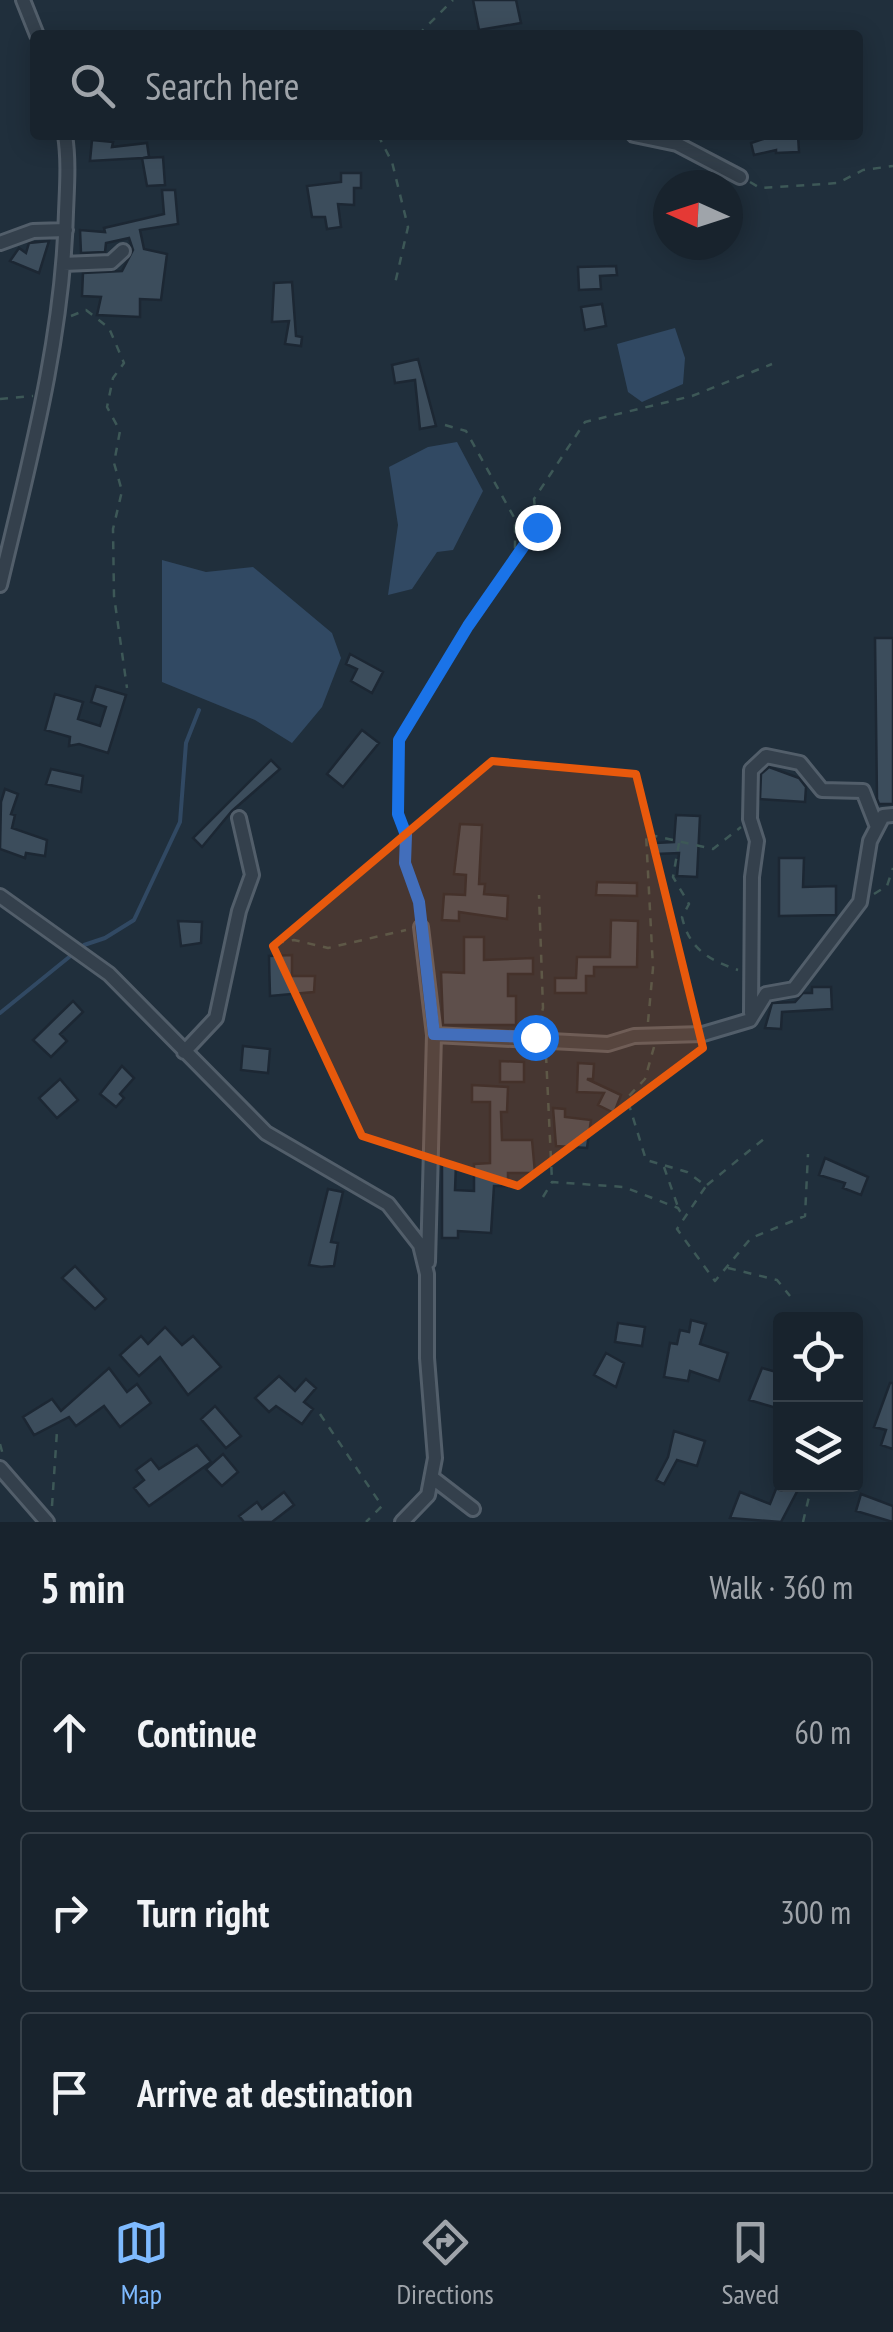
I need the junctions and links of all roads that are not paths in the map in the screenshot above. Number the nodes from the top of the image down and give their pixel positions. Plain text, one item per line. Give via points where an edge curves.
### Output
1 (23, 0) edge
2 (35, 30) edge
3 (68, 140) edge
4 (657, 140) edge
5 (726, 170) edge
6 (66, 230) junction
7 (0, 243) edge
8 (123, 251) dead end
9 (63, 264) junction
10 (0, 585) edge
11 (893, 815) edge
12 (239, 818) dead end
13 (877, 828) junction
14 (0, 896) edge
15 (421, 927) road end
16 (750, 1020) junction
17 (434, 1034) junction
18 (184, 1052) junction
19 (427, 1274) junction
20 (0, 1468) edge
21 (434, 1479) junction
22 (472, 1509) dead end
23 (47, 1522) edge
24 (402, 1522) edge

1 - 2 street
3 - 6 street
4 - 5 street
6 - 7 street via 33,231
6 - 9 street
8 - 9 street via 110,262
9 - 10 street via 44,396
11 - 13 street via 883,816
12 - 18 street via 252,876 216,1018
13 - 16 street via 860,902 794,989 766,994
13 - 16 street via 863,790 822,790 800,763 766,756 751,770 750,819 757,841
14 - 18 street via 84,953
15 - 17 street
16 - 17 street via 703,1034 634,1036 608,1044
17 - 19 street
18 - 19 street via 266,1133 388,1204 420,1245
19 - 21 street
20 - 23 street
21 - 22 street
21 - 24 street

